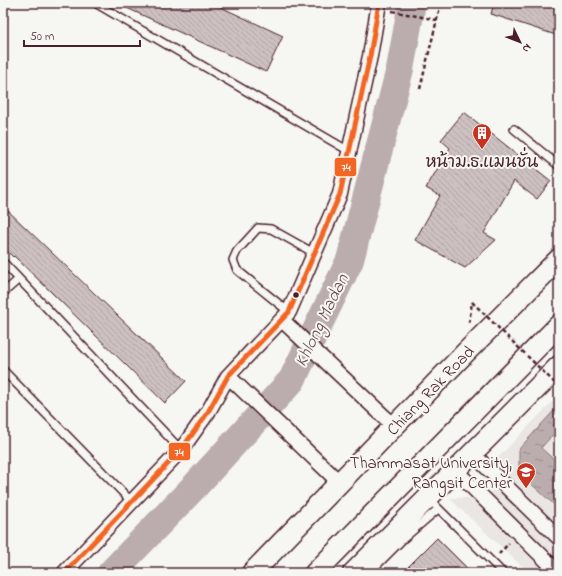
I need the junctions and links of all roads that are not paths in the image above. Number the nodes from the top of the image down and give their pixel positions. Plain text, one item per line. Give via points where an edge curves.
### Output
1 (95, 3) edge
2 (383, 6) edge
3 (514, 129) dead end
4 (349, 151) junction
5 (559, 166) edge
6 (314, 253) junction
7 (559, 259) edge
8 (3, 262) edge
9 (19, 279) junction
10 (3, 293) edge
11 (286, 316) junction
12 (559, 325) edge
13 (559, 366) edge
14 (3, 370) edge
15 (232, 379) junction
16 (395, 426) junction
17 (182, 450) junction
18 (472, 453) junction
19 (455, 470) junction
20 (340, 483) junction
21 (132, 502) junction
22 (433, 503) junction
23 (559, 538) edge
24 (64, 573) edge
25 (252, 573) edge
26 (315, 573) edge
27 (353, 573) edge
28 (369, 573) edge
29 (503, 573) edge
30 (559, 573) edge

1 - 4 lane
2 - 4 street
3 - 5 lane
4 - 6 street via 340,194
6 - 11 street
6 - 11 lane via 270,229 258,228 237,251 233,260 237,270
7 - 16 main road, Chiang Rak Road
8 - 9 lane
9 - 10 lane
9 - 17 lane
11 - 15 street
11 - 16 street via 293,330
12 - 26 main road
13 - 18 main road
14 - 21 lane
15 - 17 street
15 - 20 street
16 - 20 main road, Chiang Rak Road
17 - 21 street
18 - 19 main road
18 - 23 street
19 - 22 main road
19 - 30 street
20 - 25 main road, Chiang Rak Road
21 - 24 street
22 - 27 main road
22 - 28 lane via 403,539
22 - 29 lane

